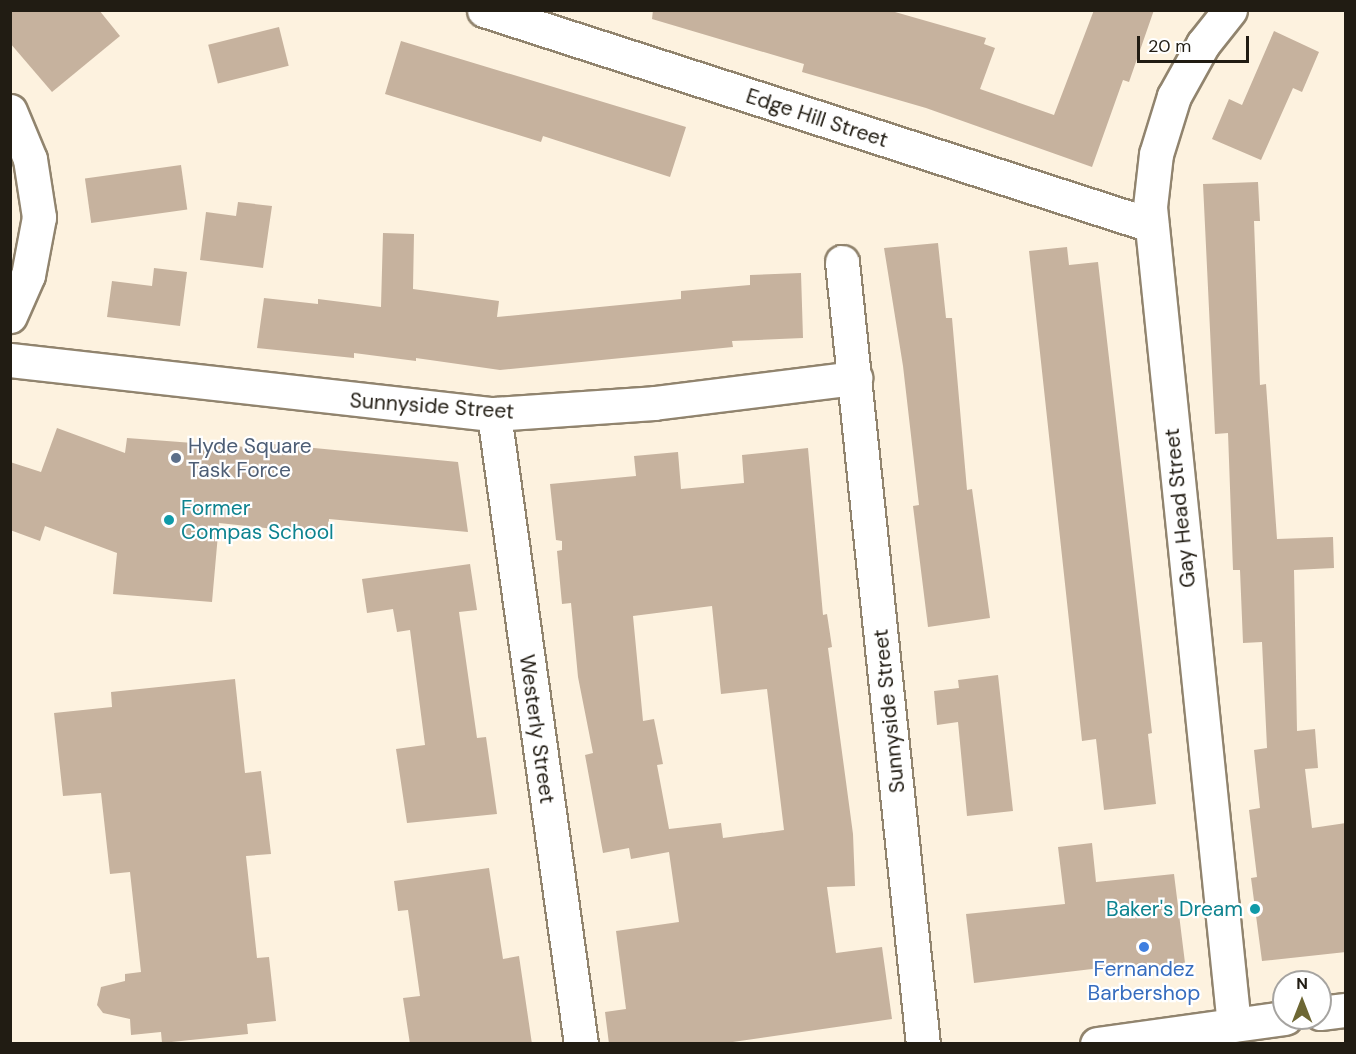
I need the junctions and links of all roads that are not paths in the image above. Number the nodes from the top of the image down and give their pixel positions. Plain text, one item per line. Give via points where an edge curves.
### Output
1 (484, 10) edge
2 (1230, 10) edge
3 (10, 111) edge
4 (1151, 225) junction
5 (842, 261) dead end
6 (10, 316) edge
7 (10, 360) edge
8 (855, 378) junction
9 (494, 414) junction
10 (1272, 1020) edge
11 (1234, 1025) junction
12 (580, 1044) edge
13 (924, 1044) edge
14 (1097, 1044) edge

1 - 4 street, Edge Hill Street
2 - 4 street, Gay Head Street via 1191,63 1168,113 1153,172
3 - 6 street via 30,159 39,217 28,275
4 - 11 street, Gay Head Street
5 - 8 street, Sunnyside Street
7 - 9 street, Sunnyside Street
8 - 9 street, Sunnyside Street via 644,404
8 - 13 street, Sunnyside Street
9 - 12 street, Westerly Street
10 - 11 street
11 - 14 street

